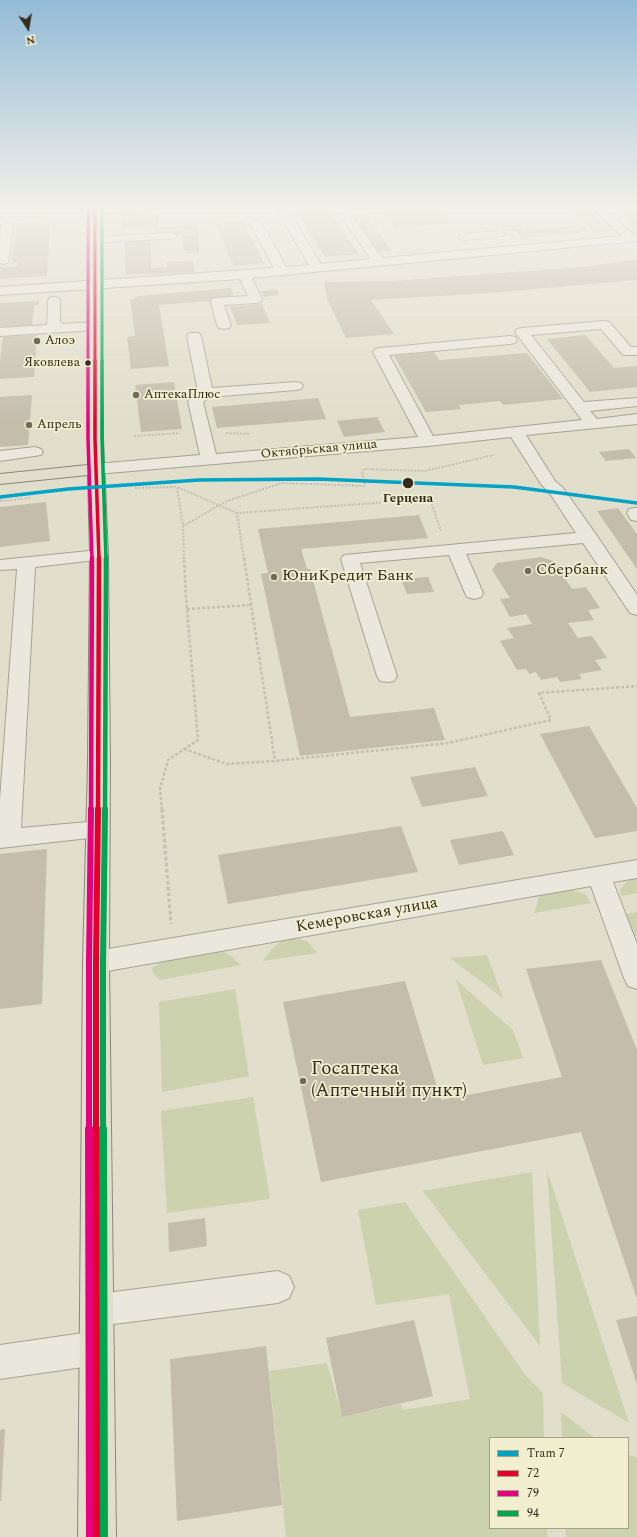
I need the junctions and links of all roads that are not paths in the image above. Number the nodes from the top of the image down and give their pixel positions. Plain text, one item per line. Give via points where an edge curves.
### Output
1 (94, 279) edge
2 (193, 279) edge
3 (246, 279) edge
4 (94, 286) junction
5 (0, 291) edge
6 (54, 301) dead end
7 (224, 325) dead end
8 (96, 326) junction
9 (60, 328) junction
10 (0, 332) edge
11 (194, 336) dead end
12 (510, 340) dead end
13 (637, 351) edge
14 (296, 386) dead end
15 (206, 393) junction
16 (637, 402) edge
17 (580, 407) junction
18 (637, 419) edge
19 (593, 424) junction
20 (516, 432) junction
21 (428, 441) junction
22 (35, 452) dead end
23 (0, 456) edge
24 (209, 460) junction
25 (96, 469) junction
26 (0, 479) edge
27 (589, 537) junction
28 (451, 550) junction
29 (99, 555) junction
30 (26, 562) junction
31 (0, 565) edge
32 (474, 594) dead end
33 (637, 609) edge
34 (387, 676) dead end
35 (98, 829) junction
36 (4, 839) edge
37 (637, 869) edge
38 (599, 876) junction
39 (96, 962) junction
40 (637, 978) edge
41 (278, 1287) dead end
42 (98, 1310) junction
43 (97, 1348) junction
44 (0, 1362) edge
45 (97, 1537) edge

1 - 4 main road
2 - 4 street
3 - 7 street via 256,299 217,302
4 - 5 street
4 - 8 main road
6 - 9 street via 53,324
8 - 9 street
8 - 25 main road
9 - 10 street
11 - 15 street
12 - 21 street via 380,352
13 - 17 street via 628,352 604,325 522,332
14 - 15 street
15 - 24 street via 195,401
16 - 17 street
17 - 19 street
18 - 19 street, Октябрьская улица
19 - 20 street, Октябрьская улица
20 - 21 street, Октябрьская улица
20 - 27 street via 549,484 558,492
21 - 24 street, Октябрьская улица
22 - 23 street
24 - 25 street, Октябрьская улица
25 - 26 main road, Октябрьская улица
25 - 29 main road
27 - 28 street
27 - 33 street
28 - 32 street
28 - 34 street via 350,559
29 - 30 street
29 - 35 main road
30 - 31 street
30 - 36 street
35 - 36 street
35 - 39 main road
37 - 38 street, Кемеровская улица
38 - 39 street, Кемеровская улица
38 - 40 street
39 - 42 main road
41 - 42 street
42 - 43 main road
43 - 44 street
43 - 45 main road

